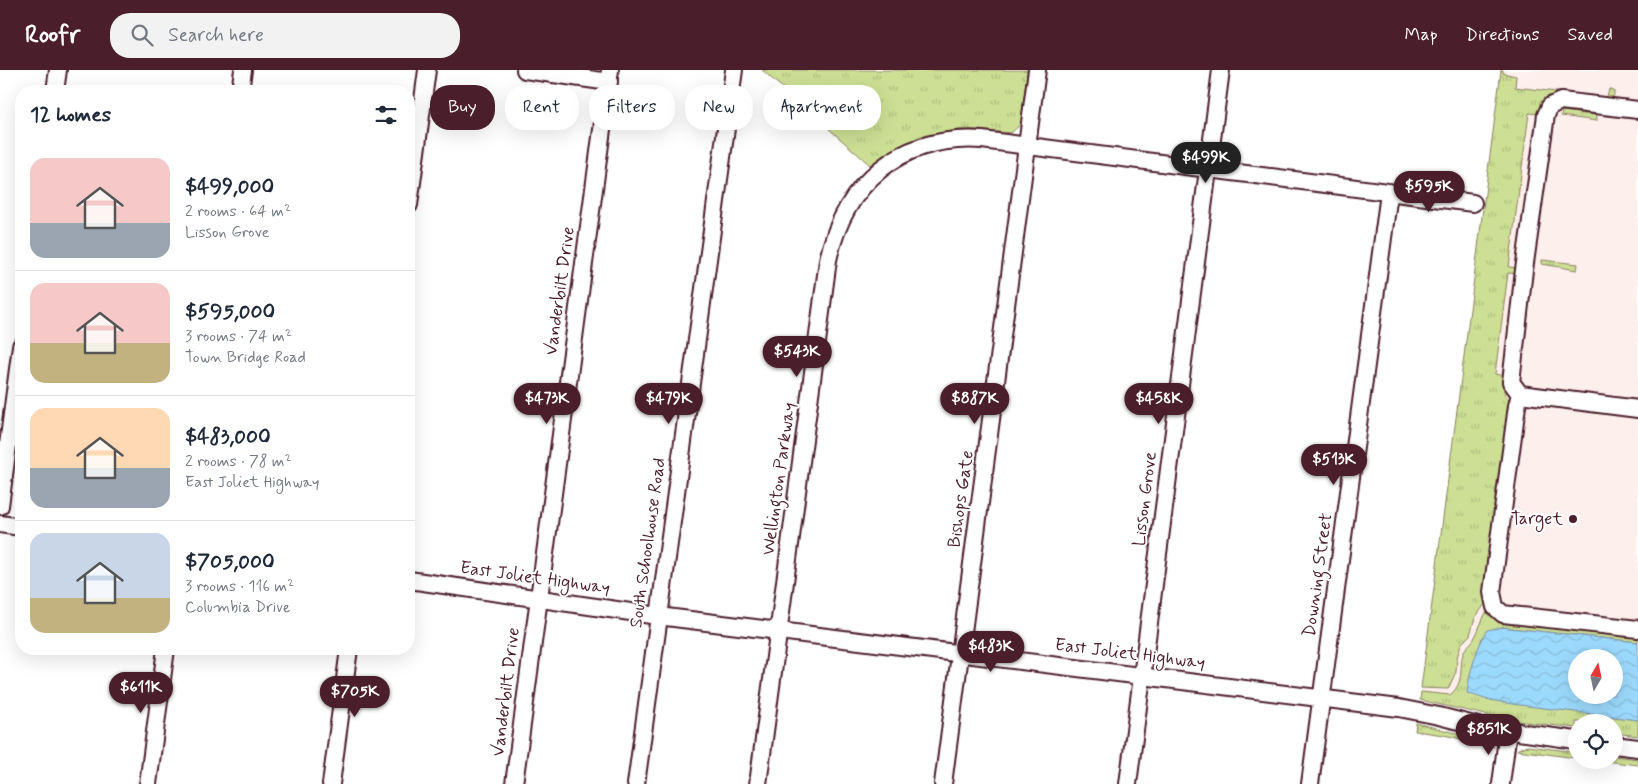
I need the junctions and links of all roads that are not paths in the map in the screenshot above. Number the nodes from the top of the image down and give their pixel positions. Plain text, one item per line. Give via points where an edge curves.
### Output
1 (58, 70) edge
2 (243, 70) edge
3 (427, 70) edge
4 (524, 70) edge
5 (734, 70) edge
6 (1037, 70) edge
7 (1221, 70) edge
8 (609, 76) edge
9 (56, 85) edge
10 (241, 85) edge
11 (1638, 110) edge
12 (1028, 145) junction
13 (415, 160) edge
14 (1207, 169) junction
15 (1389, 193) junction
16 (1473, 203) dead end
17 (15, 392) edge
18 (1520, 394) junction
19 (1638, 409) edge
20 (0, 506) edge
21 (0, 524) edge
22 (15, 526) edge
23 (415, 581) edge
24 (539, 599) junction
25 (658, 616) junction
26 (1638, 629) edge
27 (779, 630) junction
28 (960, 653) junction
29 (165, 655) edge
30 (348, 655) edge
31 (1142, 676) junction
32 (1321, 698) junction
33 (1508, 731) junction
34 (1568, 739) edge
35 (1623, 746) edge
36 (1638, 748) edge
37 (148, 784) edge
38 (331, 784) edge
39 (514, 784) edge
40 (636, 784) edge
41 (758, 784) edge
42 (943, 784) edge
43 (1128, 784) edge
44 (1310, 784) edge
45 (1501, 784) edge

1 - 9 street
2 - 10 street
3 - 13 street
4 - 8 street
5 - 25 street, South Schoolhouse Road
6 - 12 street, Bishops Gate
7 - 14 street, Lisson Grove
8 - 24 street, Vanderbilt Drive
11 - 18 street via 1561,101 1550,106 1546,115 1512,368 1511,382
12 - 14 street, Wellington Parkway
12 - 27 street, Wellington Parkway via 967,139 924,146 888,163 846,208 828,260
12 - 28 street, Bishops Gate
14 - 15 street, Wellington Parkway
14 - 31 street, Lisson Grove
15 - 16 street, Wellington Parkway
15 - 32 street, Downing Street
17 - 20 street
18 - 19 street
18 - 26 street via 1492,592 1495,607 1503,614
21 - 22 street
23 - 24 street, East Joliet Highway
24 - 25 street, East Joliet Highway
24 - 39 street, Vanderbilt Drive
25 - 27 street, East Joliet Highway
25 - 40 street, South Schoolhouse Road
27 - 28 street, East Joliet Highway
27 - 41 street, Wellington Parkway
28 - 31 street, East Joliet Highway
28 - 42 street, Bishops Gate
29 - 37 street
30 - 38 street
31 - 32 street, East Joliet Highway
31 - 43 street, Lisson Grove
32 - 33 street, East Joliet Highway via 1421,712
32 - 44 street, Downing Street
33 - 34 street, East Joliet Highway
33 - 45 street
35 - 36 street

